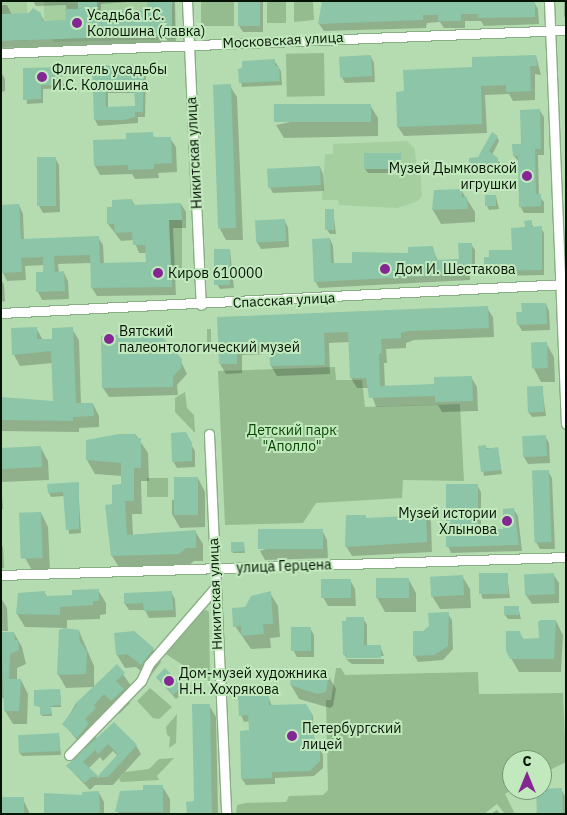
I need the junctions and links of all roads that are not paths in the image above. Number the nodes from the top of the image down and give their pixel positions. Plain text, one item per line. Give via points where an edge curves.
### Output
1 (187, 1) edge
2 (549, 1) edge
3 (550, 30) junction
4 (566, 30) edge
5 (189, 46) junction
6 (1, 53) edge
7 (563, 285) edge
8 (201, 305) junction
9 (1, 313) edge
10 (566, 424) edge
11 (209, 434) dead end
12 (566, 557) edge
13 (214, 568) junction
14 (1, 575) edge
15 (214, 589) junction
16 (69, 756) dead end
17 (226, 814) edge

1 - 5 street, Никитская улица
2 - 3 street
3 - 4 street, Московская улица
3 - 5 street, Московская улица
3 - 7 street
5 - 6 street, Московская улица
5 - 8 street, Никитская улица
7 - 8 street, Спасская улица
7 - 10 street
8 - 9 street, Спасская улица
11 - 13 street, Никитская улица
12 - 13 street, улица Герцена
13 - 14 street, улица Герцена
13 - 15 street, Никитская улица
15 - 16 street via 149,664 141,681
15 - 17 street, Никитская улица

